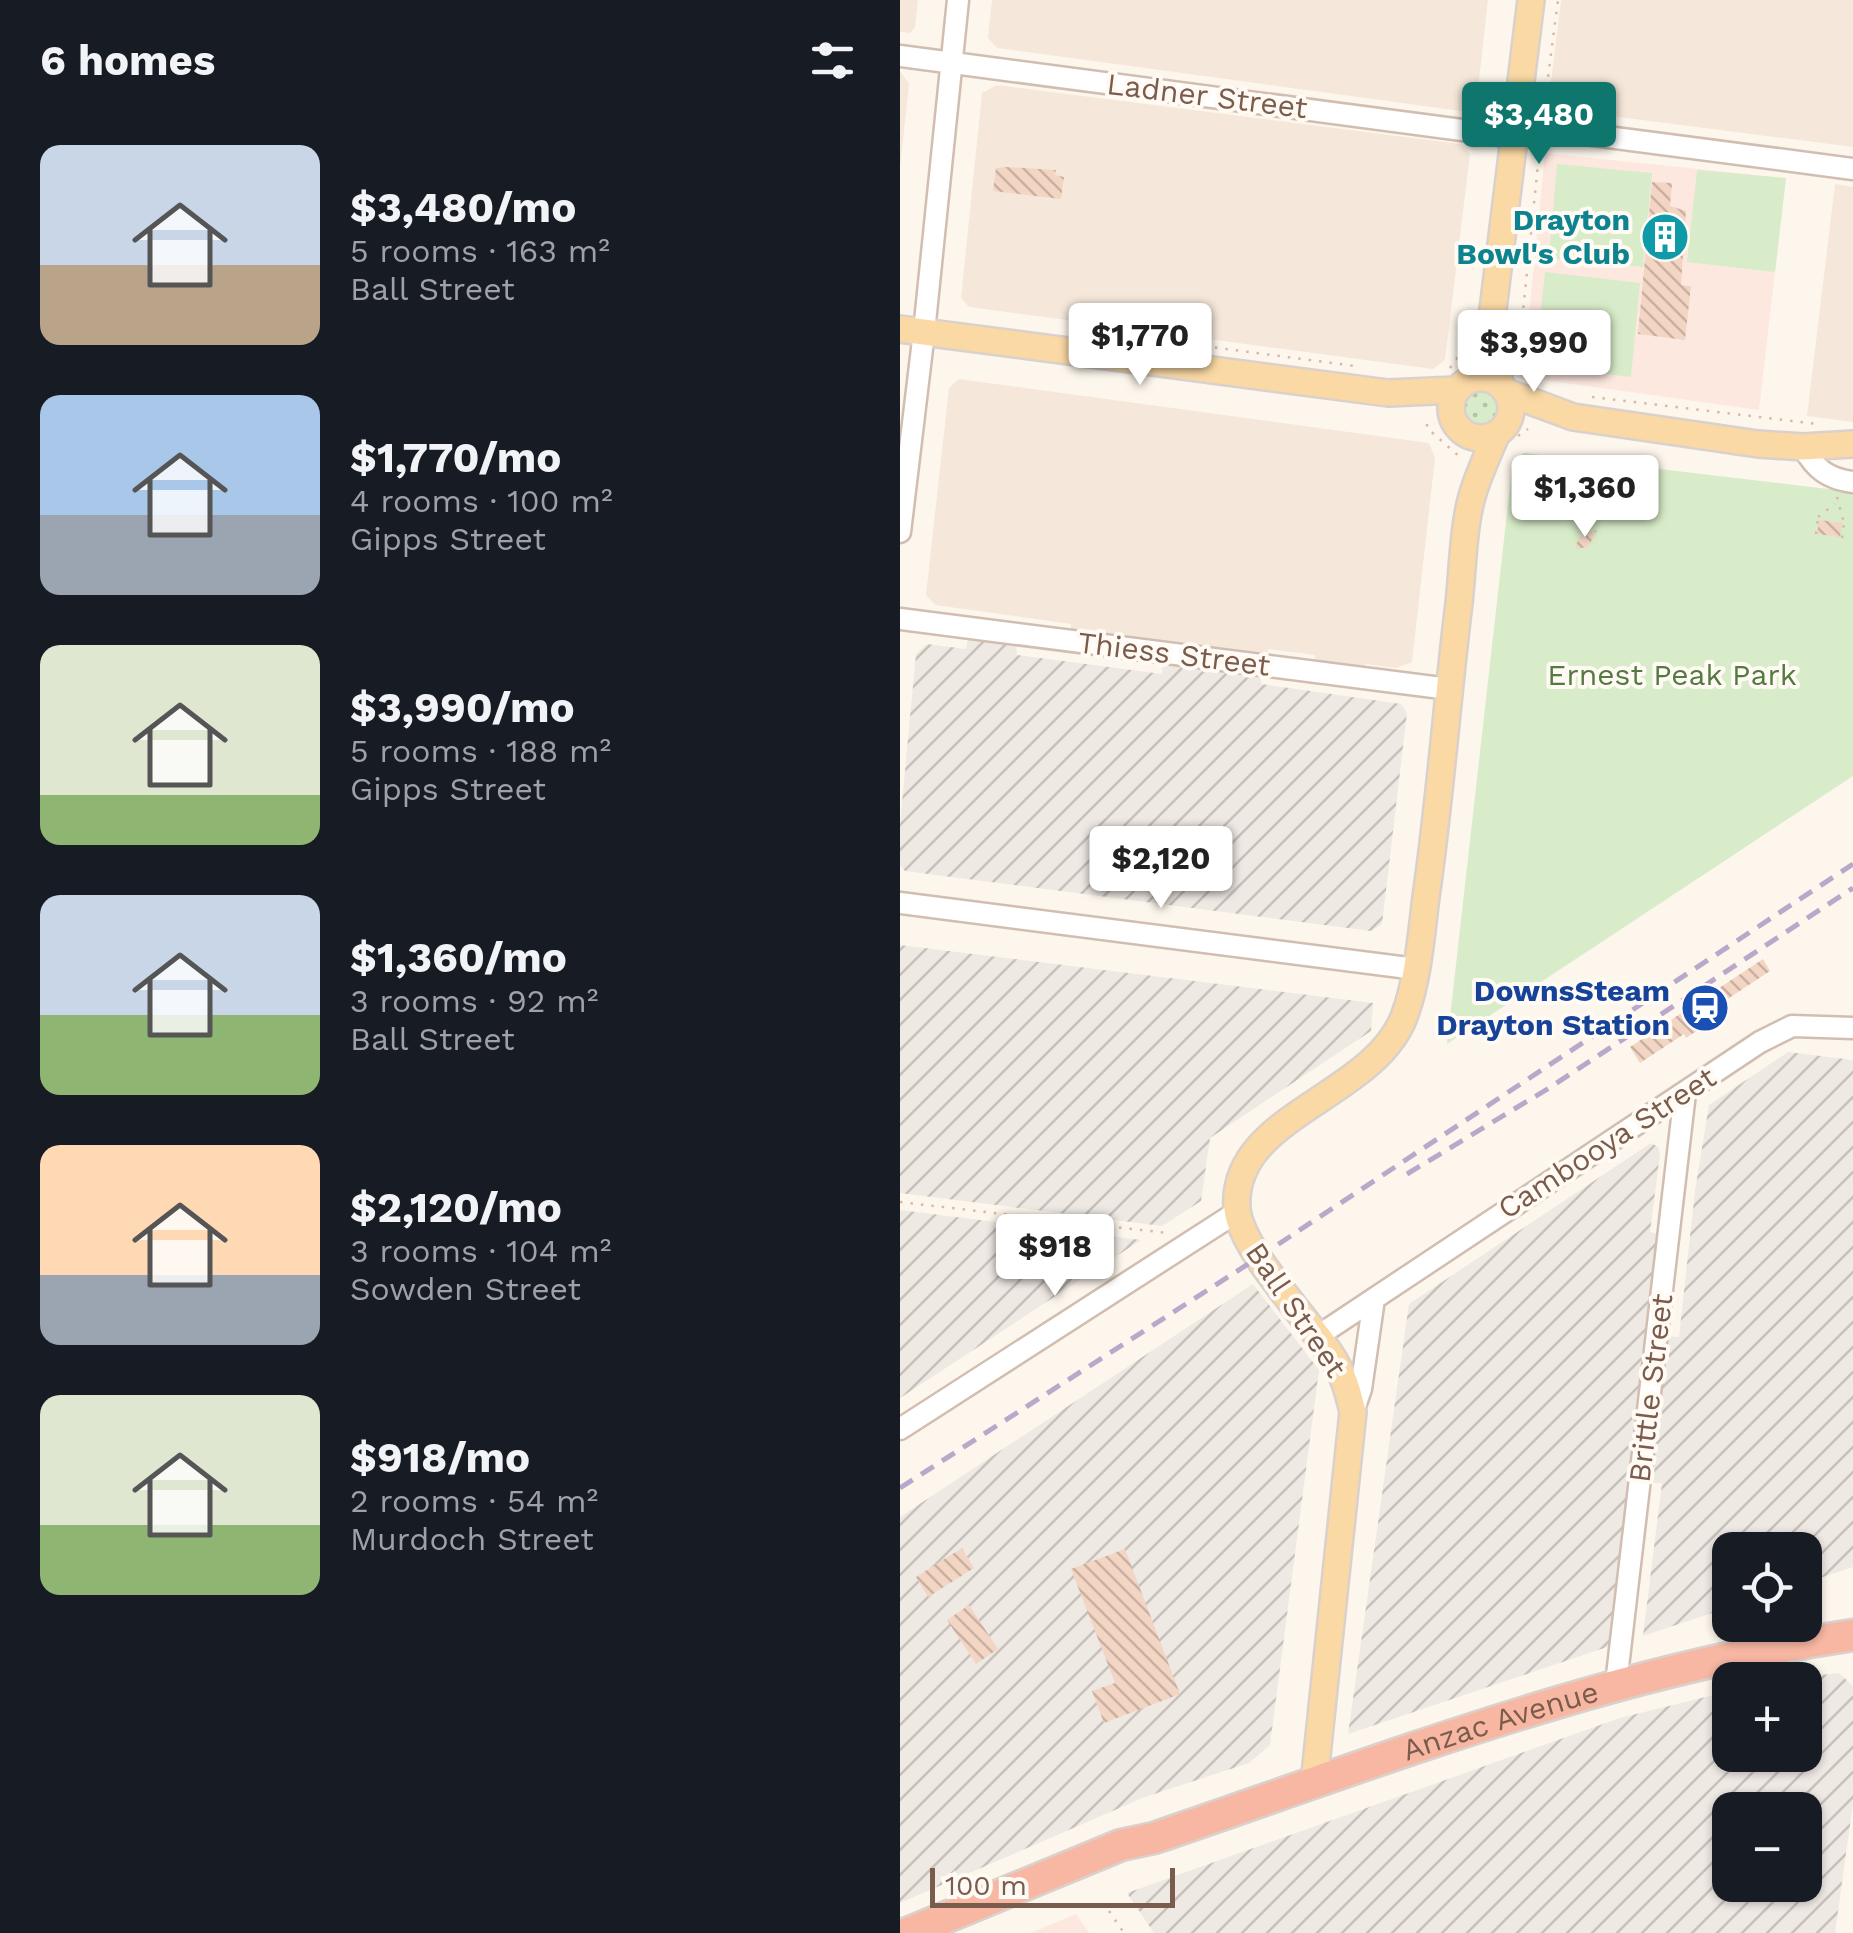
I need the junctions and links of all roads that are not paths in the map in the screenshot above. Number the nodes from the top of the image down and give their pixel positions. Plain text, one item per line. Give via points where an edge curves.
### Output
1 (958, 0) edge
2 (1531, 0) edge
3 (900, 56) edge
4 (950, 62) junction
5 (1524, 130) junction
6 (1853, 169) edge
7 (1491, 326) junction
8 (912, 331) edge
9 (1455, 382) junction
10 (1503, 388) junction
11 (1388, 393) junction
12 (1577, 406) junction
13 (1447, 425) junction
14 (1500, 430) junction
15 (1853, 444) edge
16 (1803, 448) junction
17 (1846, 481) edge
18 (1472, 492) junction
19 (900, 532) edge
20 (900, 619) edge
21 (1449, 689) junction
22 (900, 903) edge
23 (1416, 969) junction
24 (1853, 1028) edge
25 (1686, 1093) junction
26 (1237, 1212) junction
27 (1374, 1298) junction
28 (1318, 1336) junction
29 (1353, 1412) junction
30 (900, 1429) edge
31 (1853, 1635) edge
32 (1616, 1684) junction
33 (1314, 1784) junction
34 (1154, 1838) junction
35 (908, 1933) edge
36 (957, 1933) edge

1 - 4 street
2 - 5 main road
3 - 4 street, Ladner Street
4 - 5 street, Ladner Street
4 - 8 street
5 - 6 street, Ladner Street
5 - 7 main road
7 - 9 main road
7 - 10 main road
8 - 11 main road
8 - 19 street
9 - 10 main road via 1485,378
9 - 11 main road
9 - 13 main road
10 - 12 main road
10 - 14 main road via 1511,410
11 - 13 main road
12 - 14 main road
12 - 16 main road
13 - 14 main road via 1478,438
13 - 18 main road, Ball Street
14 - 18 main road, Ball Street
15 - 16 main road
16 - 17 street via 1824,475
18 - 21 main road, Ball Street
20 - 21 street, Thiess Street
21 - 23 main road, Ball Street
22 - 23 street
23 - 26 main road, Ball Street via 1404,1018 1388,1045 1260,1146 1242,1172
24 - 25 street, Cambooya Street via 1792,1026
25 - 27 street, Cambooya Street
25 - 32 street, Brittle Street
26 - 28 main road, Ball Street via 1259,1257
26 - 30 street
27 - 28 street, Cambooya Street
27 - 29 street
28 - 29 main road, Ball Street via 1345,1380
29 - 33 main road, Ball Street
31 - 32 highway, Anzac Avenue
32 - 33 highway, Anzac Avenue
33 - 34 highway, Anzac Avenue
34 - 35 highway, Anzac Avenue via 1121,1845
34 - 36 highway, Anzac Avenue

